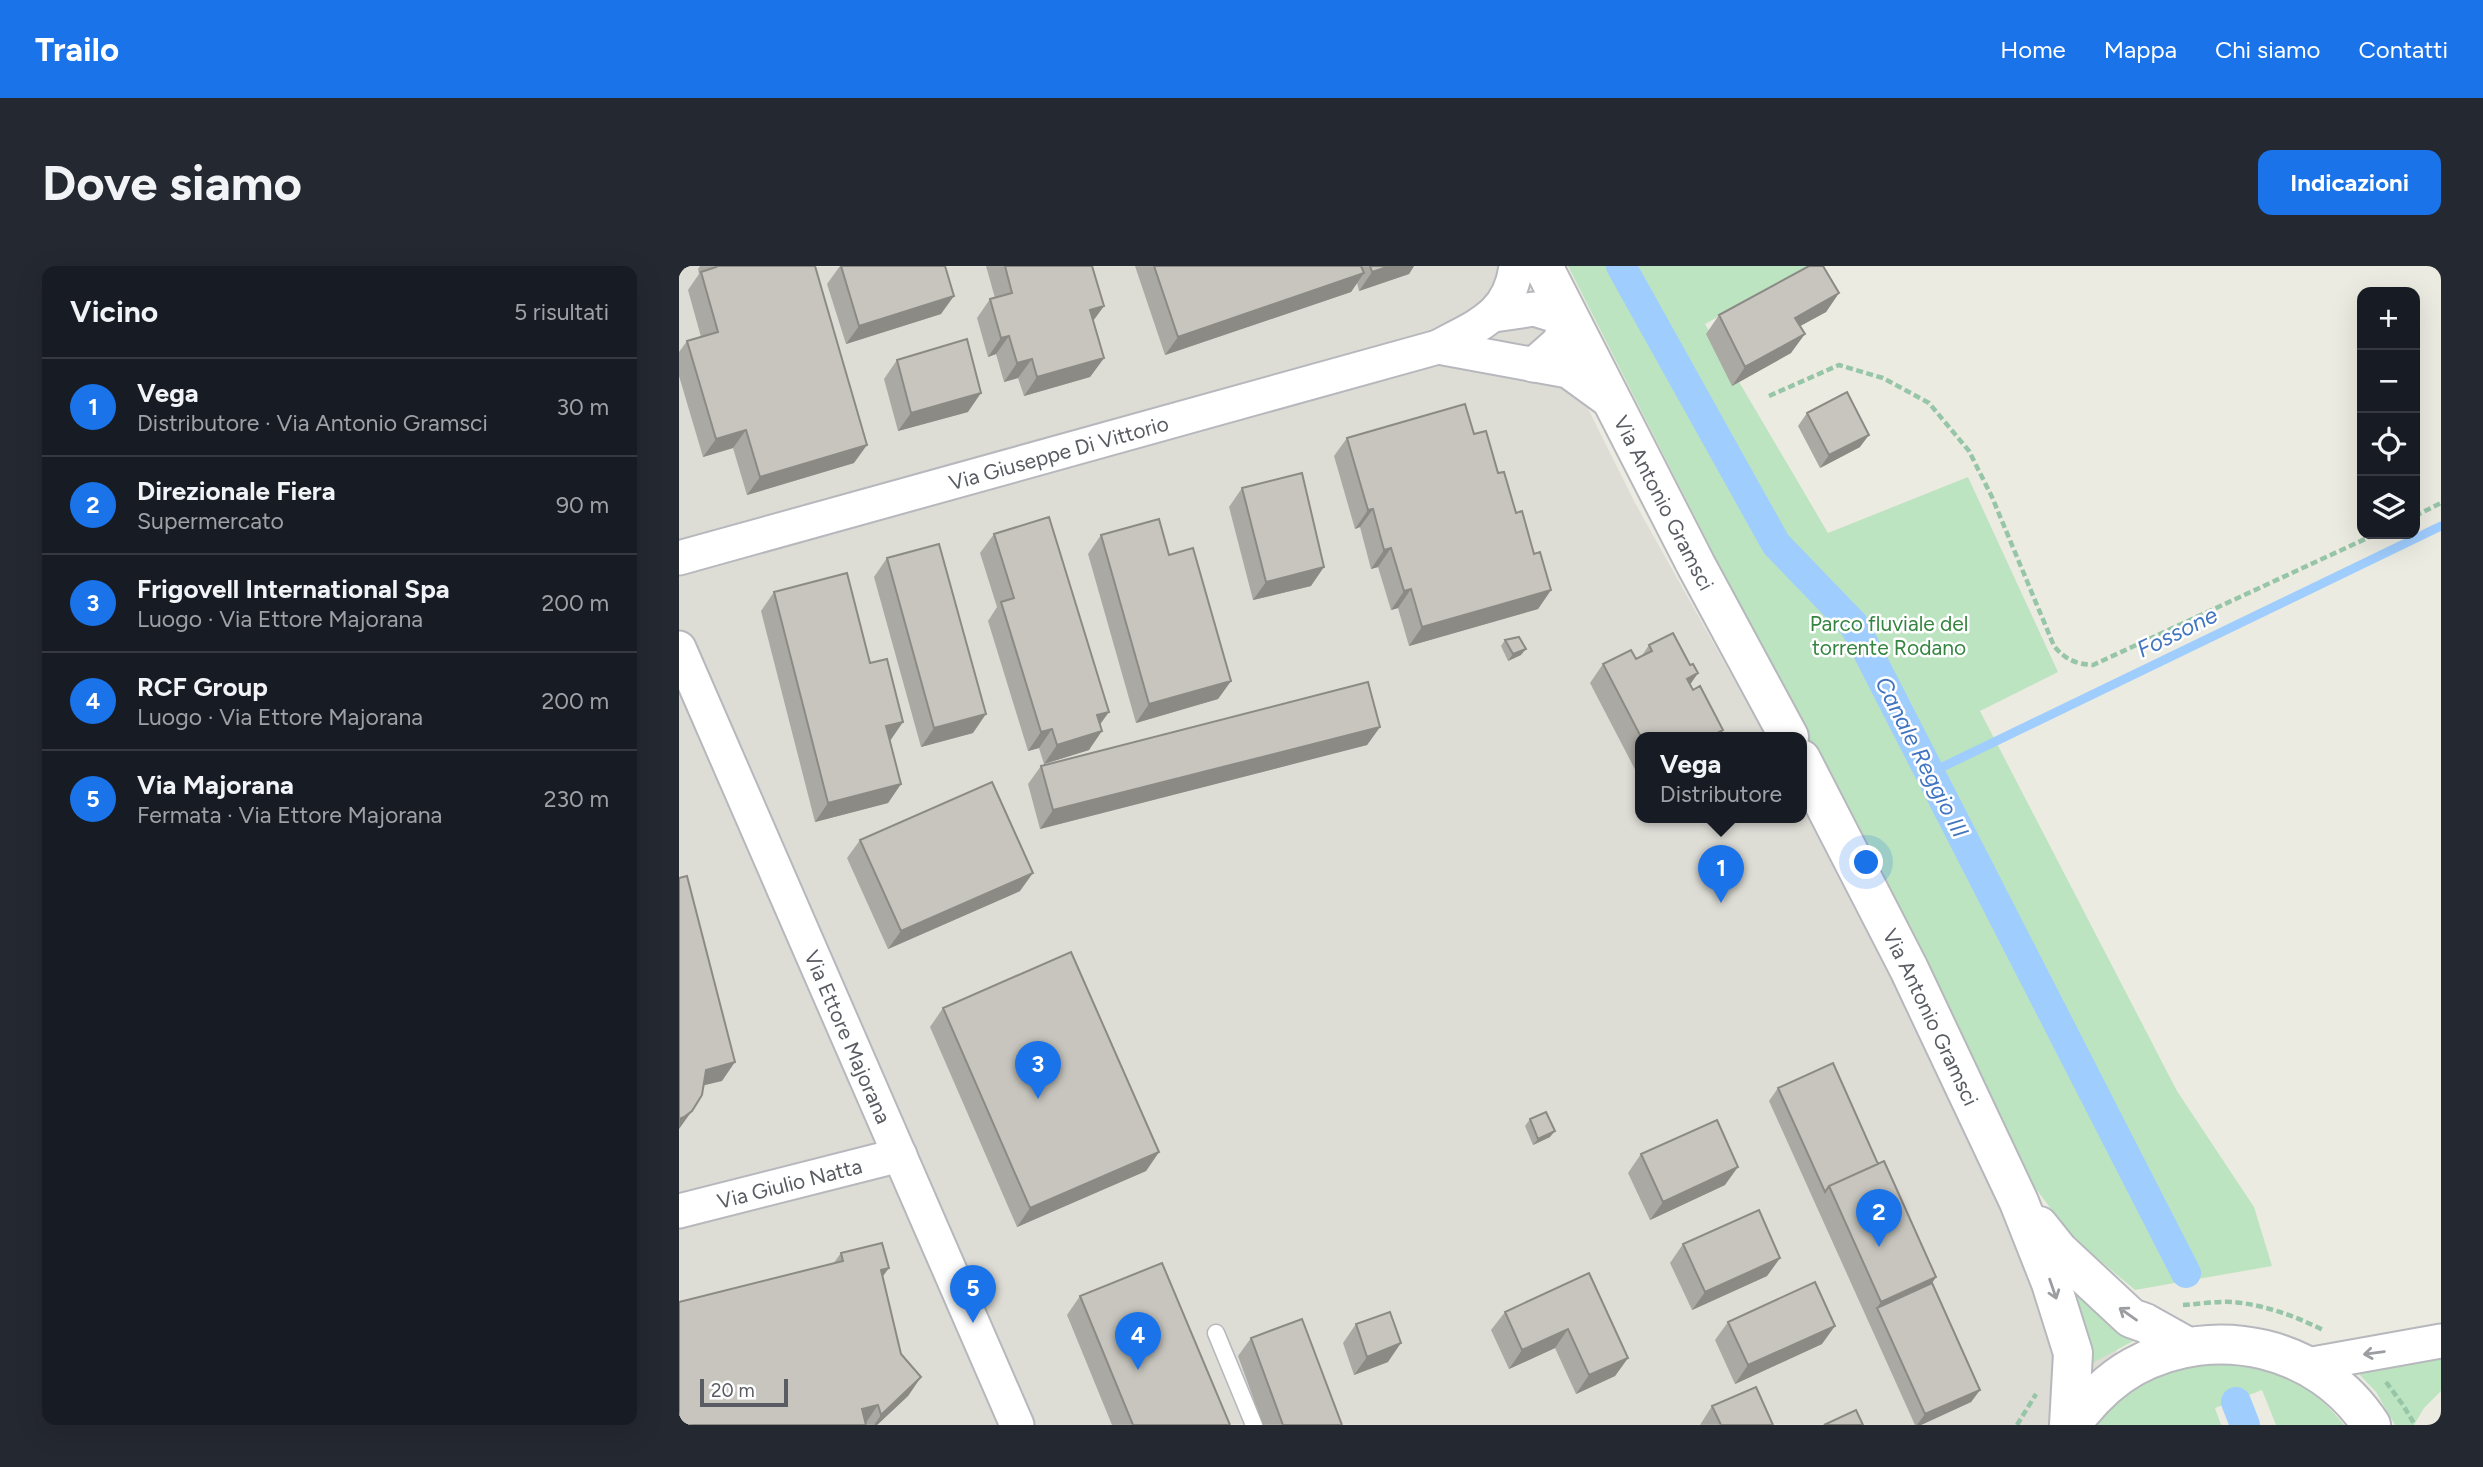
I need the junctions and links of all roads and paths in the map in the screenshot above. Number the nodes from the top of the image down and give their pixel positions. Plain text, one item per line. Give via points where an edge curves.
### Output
1 (1516, 266) edge
2 (1543, 266) edge
3 (1495, 315) junction
4 (1570, 320) junction
5 (1438, 347) junction
6 (1534, 365) junction
7 (1769, 396) dead end
8 (1612, 403) junction
9 (2441, 503) edge
10 (2420, 514) edge
11 (2365, 539) edge
12 (679, 558) edge
13 (679, 648) edge
14 (1786, 732) edge
15 (1807, 771) edge
16 (900, 1155) junction
17 (2019, 1202) junction
18 (679, 1211) edge
19 (1216, 1333) dead end
20 (2441, 1340) edge
21 (2188, 1347) junction
22 (2307, 1365) junction
23 (2039, 1390) dead end
24 (1017, 1425) edge
25 (1254, 1425) edge
26 (2017, 1425) edge
27 (2070, 1425) edge
28 (2371, 1425) edge

1 - 3 street, Via Giuseppe Di Vittorio via 1514,283
2 - 4 street, Via Antonio Gramsci
3 - 4 street, Via Giuseppe Di Vittorio via 1534,309
3 - 5 street, Via Giuseppe Di Vittorio
4 - 6 street via 1558,342
4 - 8 street, Via Antonio Gramsci
5 - 6 street, Via Giuseppe Di Vittorio
5 - 12 street, Via Giuseppe Di Vittorio
6 - 8 street, Via Giuseppe Di Vittorio via 1568,371
7 - 11 path via 1839,365 1883,378 1929,403 1969,451 2054,646 2063,657 2080,664 2093,665
8 - 14 street, Via Antonio Gramsci
9 - 10 path
13 - 16 street, Via Ettore Majorana
15 - 17 street, Via Antonio Gramsci via 1920,991
16 - 18 street, Via Giulio Natta
16 - 24 street, Via Ettore Majorana
21 -> 17 street, Via Antonio Gramsci via 2131,1318 2059,1251
17 -> 27 street, Via Antonio Gramsci via 2073,1353
19 - 25 lane
20 -> 22 street
21 - 22 street, Via Antonio Gramsci via 2218,1343 2249,1346
21 - 27 street, Via Antonio Gramsci via 2132,1367 2108,1384
22 - 28 street, Via Antonio Gramsci via 2347,1395
23 - 26 path

